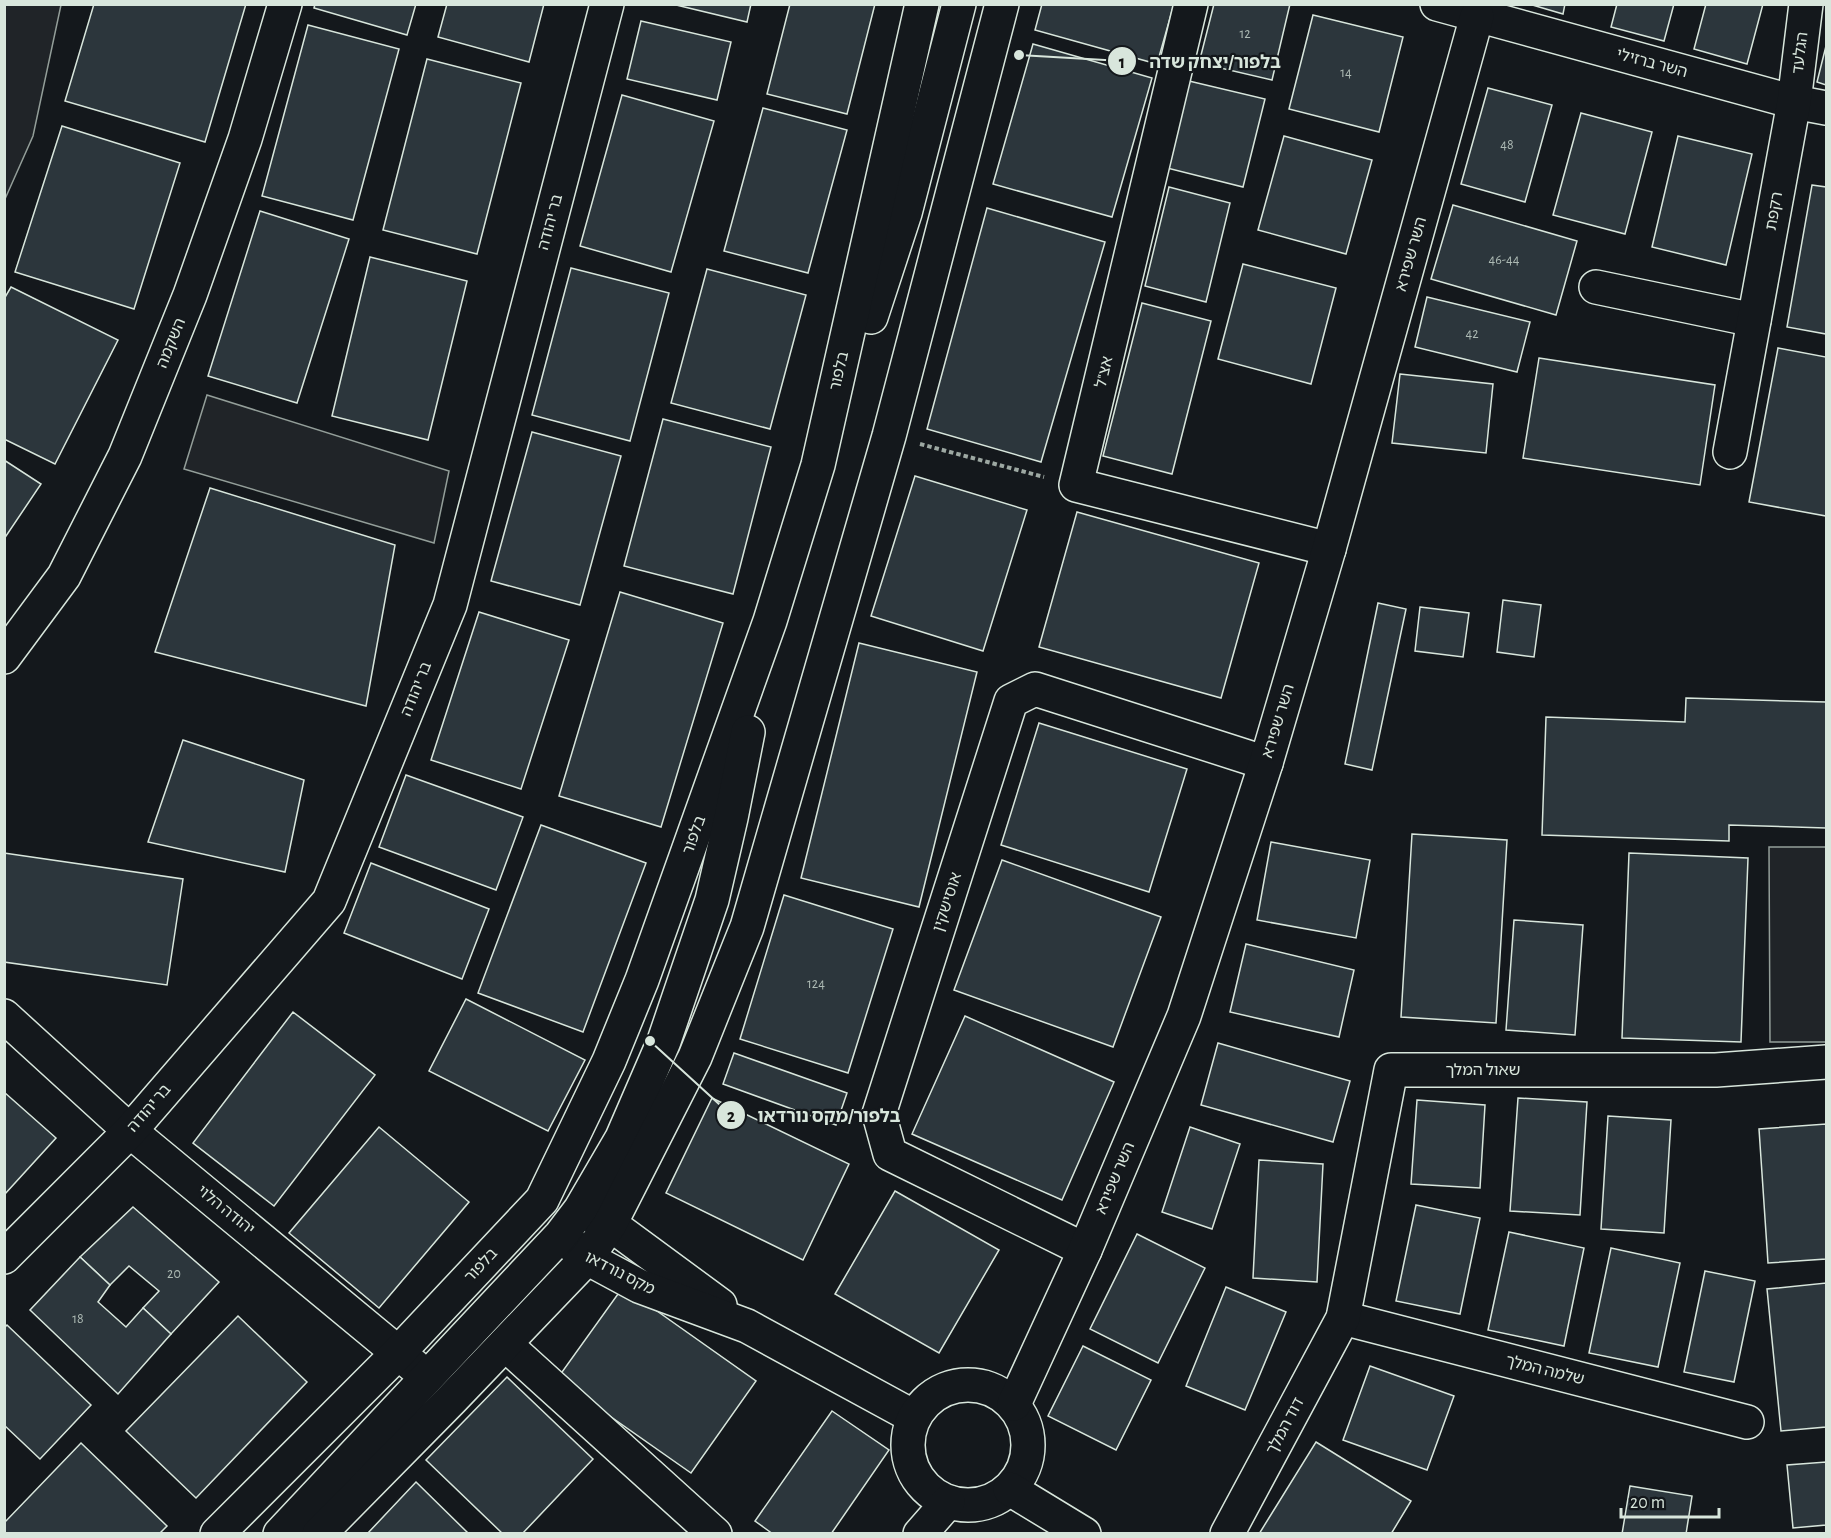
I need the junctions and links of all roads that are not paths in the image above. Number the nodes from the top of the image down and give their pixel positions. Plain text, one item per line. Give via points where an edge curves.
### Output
1 (285, 4) edge
2 (607, 4) edge
3 (922, 4) edge
4 (959, 4) edge
5 (1002, 4) edge
6 (1191, 4) edge
7 (1437, 4) edge
8 (1806, 4) edge
9 (1477, 16) junction
10 (1794, 102) junction
11 (1827, 108) edge
12 (1596, 287) dead end
13 (1754, 320) junction
14 (1730, 452) dead end
15 (818, 465) junction
16 (1329, 549) junction
17 (770, 621) junction
18 (4, 657) edge
19 (1266, 763) junction
20 (4, 1016) edge
21 (695, 1057) junction
22 (1827, 1062) edge
23 (130, 1131) junction
24 (622, 1138) junction
25 (542, 1200) junction
26 (570, 1223) junction
27 (610, 1224) junction
28 (1085, 1250) junction
29 (4, 1257) edge
30 (587, 1258) junction
31 (1343, 1318) junction
32 (747, 1326) junction
33 (504, 1344) junction
34 (399, 1352) junction
35 (427, 1377) junction
36 (452, 1399) junction
37 (1014, 1404) junction
38 (914, 1417) junction
39 (1747, 1422) dead end
40 (1010, 1489) junction
41 (948, 1502) junction
42 (292, 1531) edge
43 (217, 1533) edge
44 (715, 1533) edge
45 (920, 1533) edge
46 (1084, 1533) edge
47 (1227, 1533) edge

1 - 18 street, השקמה via 245,139 190,295 125,456 64,576
2 - 23 street, בר יהודה via 450,605 329,901
3 - 15 street, בלפור
4 - 15 street via 905,213
5 - 21 street via 889,436 747,927
6 - 16 street, אצ"ל via 1076,485
7 - 9 street
8 - 10 street, הגלעד
9 - 10 street, השר ברזילי
9 - 16 street, השר שפירא
10 - 11 street, השר ברזילי
10 - 13 street, רקפת
12 - 13 street
13 - 14 street, רקפת
15 - 17 street, בלפור
16 - 19 street, השר שפירא
17 - 24 street via 712,900 664,1041
17 - 25 street, בלפור via 642,980 609,1061
19 - 28 street, השר שפירא via 1184,1016
19 - 28 street, אוסישקין via 1035,689 1011,701 879,1114 890,1154
20 - 23 street, יהודה הלוי
21 - 24 street
21 - 27 street
22 - 31 street, שאול המלך via 1716,1070 1391,1070
23 - 29 street, בר יהודה
23 - 34 street, יהודה הלוי
24 - 26 street
25 - 26 street, מקס נורדאו
25 - 34 street, בלפור
26 - 27 street, מקס נורדאו
26 - 30 street, מקס נורדאו
26 - 35 street
27 - 30 street
27 - 32 street, מקס נורדאו
28 - 37 street, השר שפירא
30 - 32 street, מקס נורדאו via 639,1286
30 - 33 street
31 - 39 street, שלמה המלך
31 - 47 street, דוד המלך
32 - 38 street, מקס נורדאו
33 - 36 street
33 - 44 street
34 - 35 street, יהודה הלוי
34 - 43 street, בלפור
35 - 36 street, יהודה הלוי
35 - 42 street
36 - 42 street
37 - 38 street via 997,1390 976,1384 950,1386 931,1396
37 - 40 street via 1026,1425 1030,1446 1023,1472
38 - 41 street via 908,1437 908,1458 926,1489
40 - 41 street via 990,1502 969,1506
40 - 46 street
41 - 45 street

